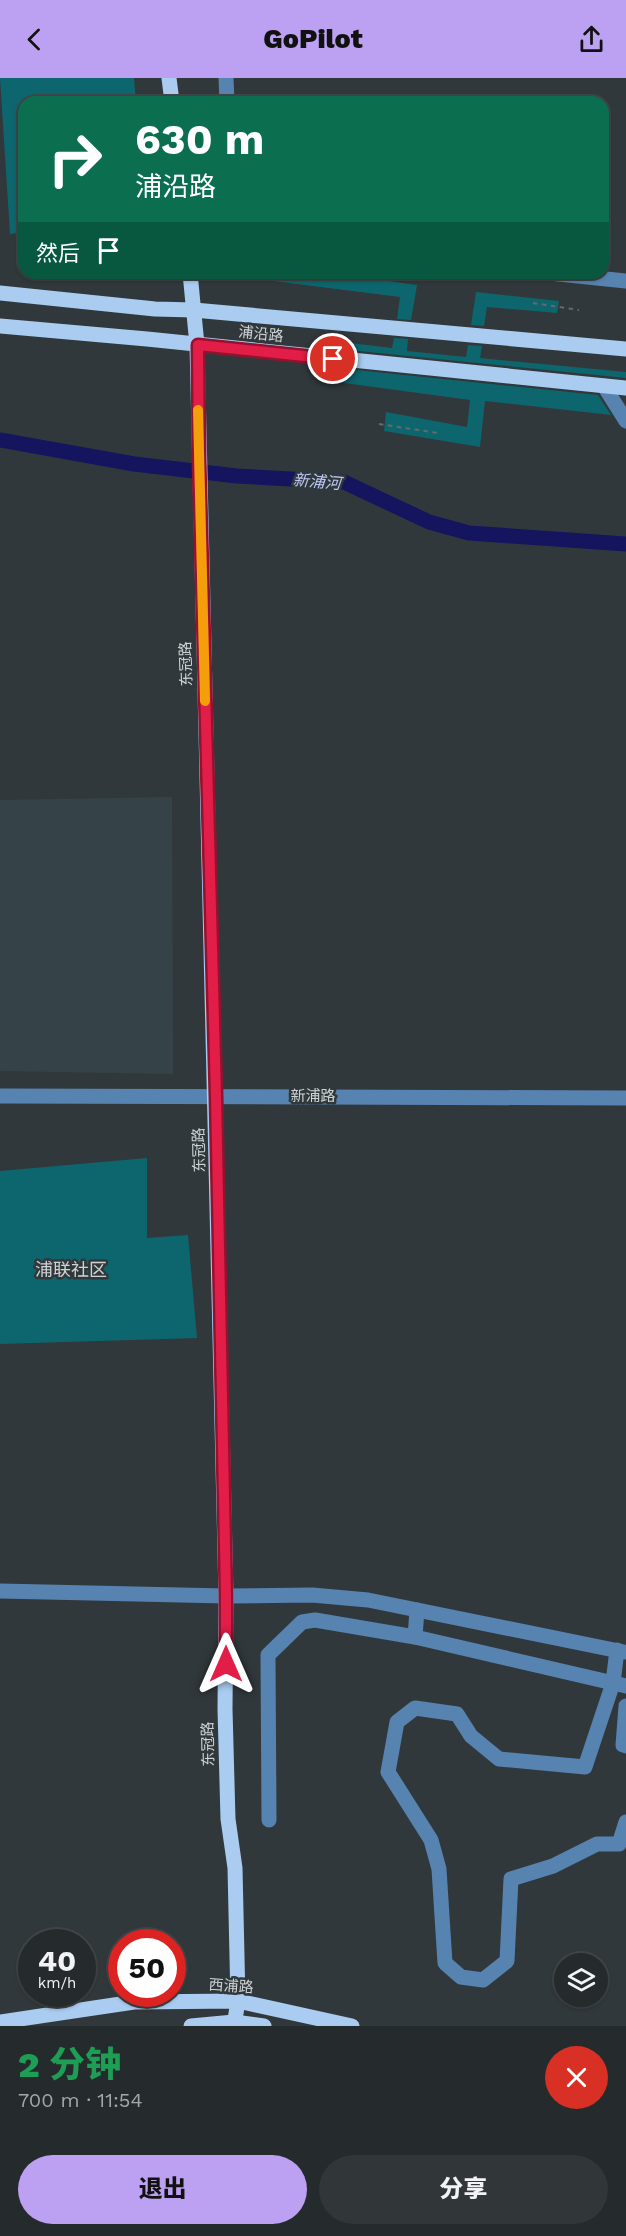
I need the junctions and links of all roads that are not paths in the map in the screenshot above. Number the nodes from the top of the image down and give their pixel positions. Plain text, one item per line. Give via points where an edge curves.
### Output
1 (170, 78) edge
2 (226, 78) edge
3 (172, 96) edge
4 (227, 96) edge
5 (191, 279) edge
6 (607, 279) edge
7 (626, 281) edge
8 (0, 293) edge
9 (194, 310) junction
10 (0, 326) edge
11 (198, 345) junction
12 (626, 349) edge
13 (604, 386) junction
14 (626, 388) edge
15 (626, 422) edge
16 (0, 1096) edge
17 (216, 1096) junction
18 (626, 1098) edge
19 (0, 1591) edge
20 (226, 1596) junction
21 (417, 1610) junction
22 (415, 1637) junction
23 (621, 1651) edge
24 (619, 1684) edge
25 (626, 1706) edge
26 (626, 1746) edge
27 (269, 1820) dead end
28 (626, 1822) edge
29 (238, 2001) junction
30 (0, 2022) edge
31 (234, 2024) edge
32 (191, 2026) edge
33 (264, 2026) edge
34 (351, 2026) edge

1 - 3 main road
2 - 4 street
5 - 9 main road, 东冠路
6 - 7 street
8 - 9 main road
9 - 11 main road, 东冠路
9 - 12 main road
10 - 11 main road, 浦沿路
11 - 13 main road, 浦沿路
11 - 17 main road, 东冠路
13 - 14 main road, 浦沿路
13 - 15 street
16 - 17 street, 新浦路
17 - 18 street, 新浦路
17 - 20 main road, 东冠路
19 - 20 street
20 - 21 street via 312,1595
20 - 29 main road, 东冠路 via 228,1819 235,1868
21 - 22 street
21 - 23 street
22 - 24 street
22 - 27 street via 315,1620 302,1622 268,1655
23 - 24 street
24 - 28 street via 585,1767 499,1759 471,1736 457,1714 415,1708 397,1722 388,1772 431,1840 439,1869 445,1964 461,1977 483,1980 507,1961 511,1879 553,1866 597,1844 619,1844
25 - 26 street
29 - 30 main road, 西浦路 via 134,2002
29 - 31 main road, 东冠路
29 - 34 main road, 西浦路
31 - 32 main road
31 - 33 main road

